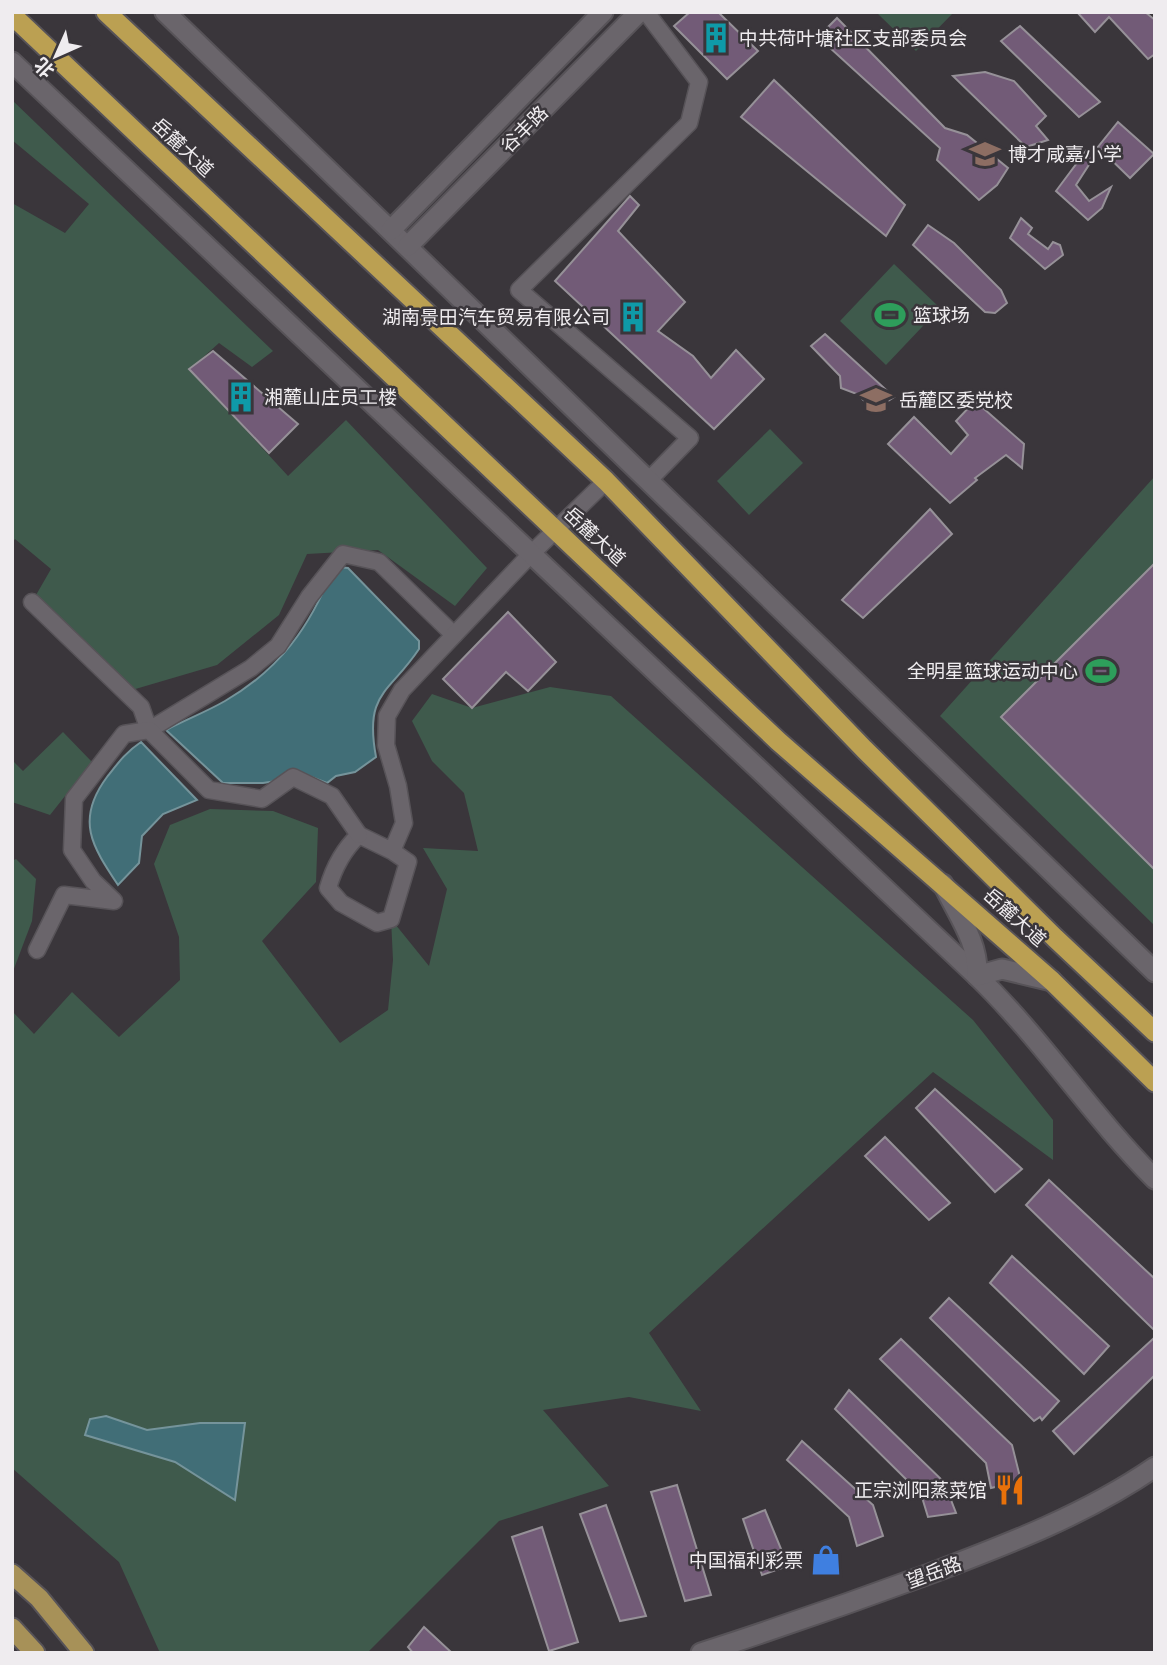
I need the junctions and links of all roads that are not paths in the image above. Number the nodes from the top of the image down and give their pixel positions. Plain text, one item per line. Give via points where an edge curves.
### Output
1 (106, 12) edge
2 (165, 12) edge
3 (603, 12) edge
4 (639, 12) edge
5 (646, 12) edge
6 (12, 15) edge
7 (12, 62) edge
8 (391, 230) junction
9 (408, 246) junction
10 (649, 480) junction
11 (606, 481) junction
12 (555, 530) junction
13 (531, 554) junction
14 (32, 602) dead end
15 (454, 635) junction
16 (149, 730) junction
17 (359, 835) junction
18 (392, 851) junction
19 (942, 883) junction
20 (37, 950) dead end
21 (1155, 972) edge
22 (977, 975) junction
23 (1052, 981) junction
24 (1155, 1032) edge
25 (1155, 1082) edge
26 (1155, 1179) edge
27 (1155, 1467) edge
28 (12, 1574) edge
29 (12, 1628) edge
30 (35, 1653) edge
31 (84, 1653) edge
32 (701, 1653) edge

1 - 11 highway, 岳麓大道
2 - 8 street
3 - 8 street, 谷丰路
4 - 9 street, 谷丰路
5 - 10 street via 699,82 689,122 519,290 690,438
6 - 12 highway, 岳麓大道
7 - 13 street
8 - 9 street
9 - 10 street
10 - 21 street
11 - 12 street
11 - 24 highway, 岳麓大道 via 864,749
12 - 13 street
12 - 19 highway, 岳麓大道 via 778,741
13 - 15 street
13 - 22 street
14 - 16 street via 141,708
15 - 16 street via 379,562 343,554 278,646 251,668
15 - 18 street via 402,690 387,716 386,745 404,823
16 - 17 street via 209,790 262,799 293,777 331,796
16 - 20 street via 124,734 74,799 72,850 114,901 64,895
17 - 18 street
17 - 18 street via 339,859 328,888 341,903 377,923 391,919 408,862
19 - 22 street via 975,943
19 - 23 highway, 岳麓大道
22 - 23 street via 1002,969
22 - 26 street via 1015,1013 1112,1137
23 - 25 highway, 岳麓大道
27 - 32 street, 望岳路 via 1033,1535
28 - 31 main road via 39,1598
29 - 30 main road

